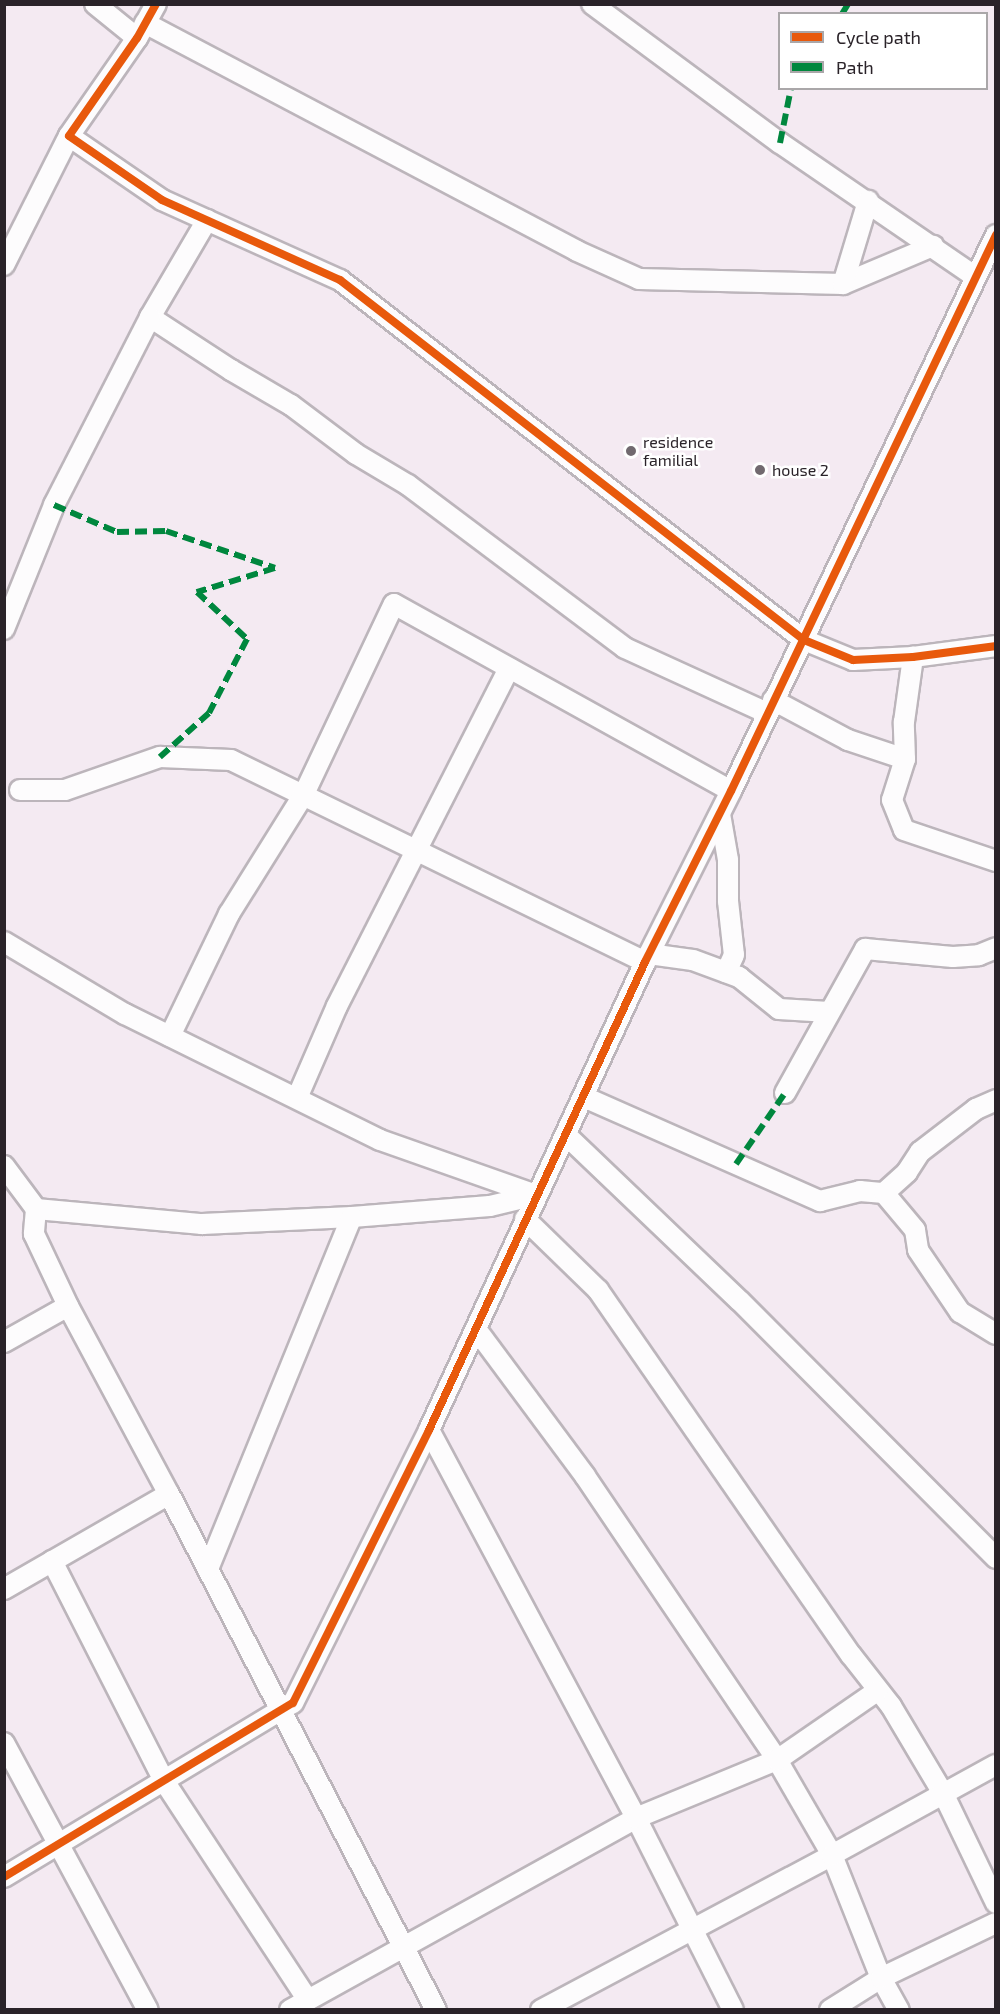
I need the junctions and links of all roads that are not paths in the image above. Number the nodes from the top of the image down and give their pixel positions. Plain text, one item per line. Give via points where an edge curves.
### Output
1 (95, 4) edge
2 (156, 4) edge
3 (592, 4) edge
4 (141, 30) junction
5 (69, 136) junction
6 (868, 201) junction
7 (207, 220) junction
8 (996, 235) edge
9 (933, 246) junction
10 (4, 265) edge
11 (976, 277) junction
12 (843, 284) junction
13 (150, 317) junction
14 (4, 629) edge
15 (804, 640) junction
16 (996, 646) edge
17 (913, 657) junction
18 (509, 668) junction
19 (770, 706) junction
20 (905, 759) junction
21 (20, 790) dead end
22 (731, 792) junction
23 (304, 794) junction
24 (720, 814) junction
25 (416, 850) junction
26 (996, 861) edge
27 (4, 942) edge
28 (996, 948) edge
29 (647, 958) junction
30 (726, 972) junction
31 (829, 1012) junction
32 (170, 1036) junction
33 (785, 1093) dead end
34 (584, 1097) junction
35 (297, 1098) junction
36 (996, 1100) edge
37 (566, 1135) junction
38 (4, 1166) edge
39 (884, 1193) junction
40 (536, 1195) junction
41 (36, 1209) junction
42 (352, 1217) junction
43 (525, 1219) junction
44 (68, 1306) junction
45 (476, 1329) junction
46 (996, 1334) edge
47 (4, 1342) edge
48 (429, 1430) junction
49 (169, 1494) junction
50 (996, 1558) edge
51 (52, 1562) junction
52 (208, 1569) junction
53 (4, 1588) edge
54 (877, 1691) junction
55 (281, 1710) junction
56 (4, 1743) edge
57 (777, 1760) junction
58 (996, 1766) edge
59 (164, 1781) junction
60 (944, 1795) junction
61 (636, 1818) junction
62 (58, 1845) junction
63 (832, 1856) junction
64 (4, 1877) edge
65 (996, 1903) edge
66 (996, 1923) edge
67 (691, 1929) junction
68 (404, 1947) junction
69 (881, 1978) junction
70 (308, 2000) junction
71 (148, 2010) edge
72 (290, 2010) edge
73 (436, 2010) edge
74 (541, 2010) edge
75 (733, 2010) edge
76 (830, 2010) edge
77 (899, 2010) edge

1 - 4 street
2 - 4 street
3 - 6 street via 780,143
4 - 5 street
4 - 12 street via 639,279
5 - 7 street via 162,200
5 - 10 street
6 - 9 street
6 - 12 street
7 - 13 street
7 - 15 street via 340,280
8 - 11 street
9 - 11 street
9 - 12 street
11 - 15 street
13 - 14 street via 54,505
13 - 19 street via 291,405 356,454 408,485 625,648
15 - 17 street via 852,660
15 - 19 street
16 - 17 street
17 - 20 street via 904,722
18 - 22 street
18 - 23 street via 394,604
18 - 25 street
19 - 20 street via 848,740
19 - 22 street
20 - 26 street via 892,800 904,830
21 - 23 street via 65,790 160,757 231,760
22 - 24 street
23 - 25 street
23 - 32 street via 229,914
24 - 29 street
24 - 30 street via 728,860 734,955
25 - 29 street
25 - 35 street via 337,1006
27 - 32 street via 125,1014
28 - 31 street via 979,955 952,957 865,949
29 - 30 street via 693,960
29 - 34 street
30 - 31 street via 739,977 779,1009
31 - 33 street
32 - 35 street
34 - 37 street
34 - 39 street via 820,1201 860,1191
35 - 40 street via 380,1140
36 - 39 street via 976,1109 920,1152 907,1172
37 - 40 street
37 - 50 street via 740,1301
38 - 41 street
39 - 46 street via 915,1230 918,1250 960,1312
40 - 42 street via 490,1206
40 - 43 street
41 - 42 street via 202,1224
41 - 44 street via 34,1234
42 - 52 street
43 - 45 street
43 - 54 street via 598,1290
44 - 47 street
44 - 49 street
45 - 48 street
45 - 57 street via 585,1476
48 - 55 street via 293,1703
48 - 61 street
49 - 51 street
49 - 52 street
51 - 53 street
51 - 59 street
52 - 55 street
54 - 57 street
54 - 60 street via 891,1706
55 - 59 street
55 - 68 street
56 - 62 street
57 - 61 street
57 - 63 street
58 - 60 street
59 - 62 street
59 - 70 street
60 - 63 street
60 - 65 street
61 - 67 street
61 - 68 street
62 - 64 street
62 - 71 street
63 - 67 street
63 - 69 street
66 - 69 street
67 - 74 street
67 - 75 street
68 - 70 street
68 - 73 street
69 - 76 street
69 - 77 street
70 - 72 street

